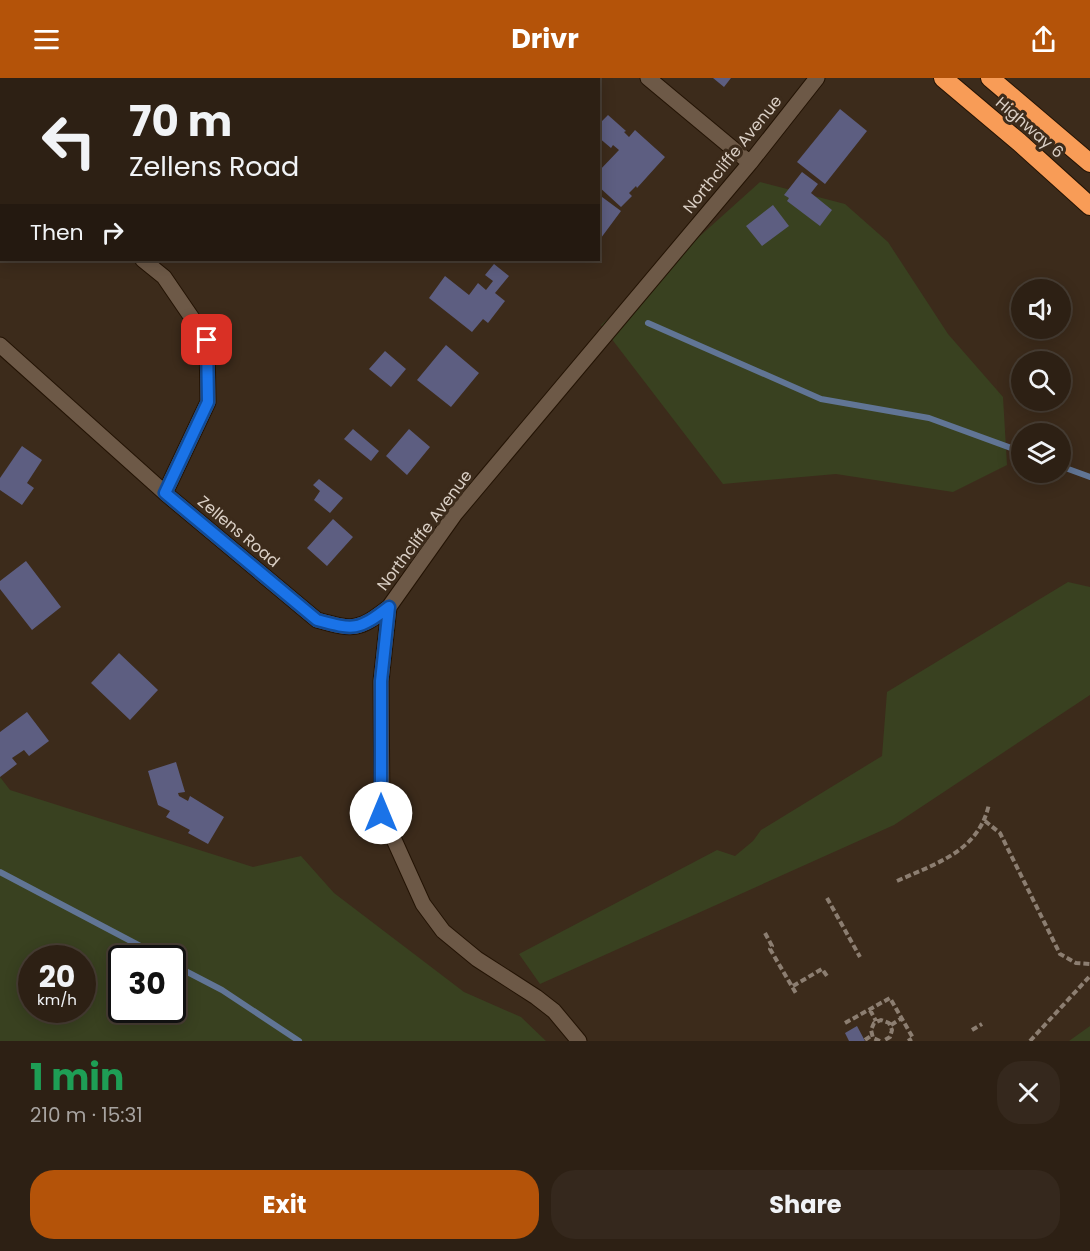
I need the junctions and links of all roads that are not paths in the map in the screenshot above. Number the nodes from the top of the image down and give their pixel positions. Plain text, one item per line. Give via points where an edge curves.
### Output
1 (648, 78) edge
2 (817, 78) edge
3 (943, 78) edge
4 (990, 78) edge
5 (750, 163) junction
6 (1090, 163) edge
7 (1090, 206) edge
8 (144, 261) edge
9 (0, 345) edge
10 (165, 493) junction
11 (389, 607) junction
12 (579, 1041) edge

1 - 5 street
2 - 5 street, Northcliffe Avenue
3 - 7 highway, Highway 6
4 - 6 highway, Highway 6
5 - 11 street, Northcliffe Avenue via 455,514
8 - 10 street via 164,277 207,340 208,402
9 - 10 street, Zellens Road
10 - 11 street, Zellens Road via 317,620 348,628 367,624
11 - 12 street, Northcliffe Avenue via 381,681 381,813 423,904 443,932 536,996

